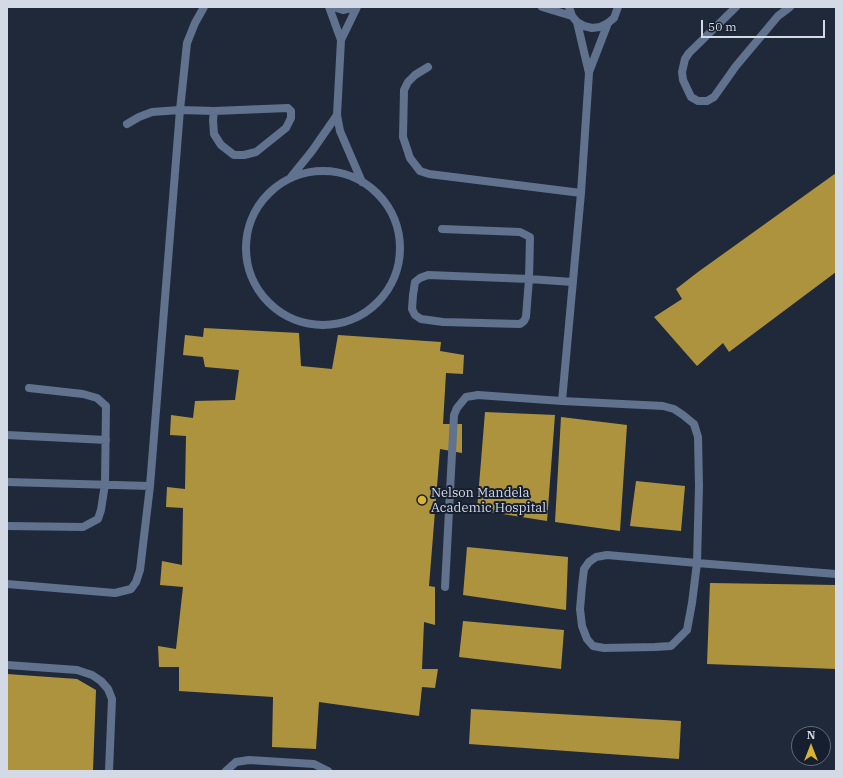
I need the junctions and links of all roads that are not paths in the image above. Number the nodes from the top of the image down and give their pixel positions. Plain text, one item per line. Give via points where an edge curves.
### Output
1 (204, 7) edge
2 (329, 7) edge
3 (333, 7) edge
4 (356, 7) edge
5 (542, 7) edge
6 (569, 7) edge
7 (618, 7) edge
8 (736, 7) edge
9 (790, 7) edge
10 (575, 19) junction
11 (608, 23) junction
12 (341, 40) junction
13 (428, 67) dead end
14 (589, 73) junction
15 (180, 110) junction
16 (214, 111) junction
17 (337, 115) junction
18 (127, 124) dead end
19 (290, 178) junction
20 (362, 182) junction
21 (581, 193) junction
22 (442, 229) dead end
23 (529, 279) junction
24 (573, 282) junction
25 (29, 388) dead end
26 (562, 401) junction
27 (7, 435) edge
28 (106, 440) junction
29 (7, 482) edge
30 (105, 484) junction
31 (150, 486) junction
32 (7, 526) edge
33 (697, 562) junction
34 (836, 574) edge
35 (7, 584) edge
36 (444, 587) dead end
37 (7, 665) edge
38 (109, 771) edge
39 (226, 771) edge
40 (328, 771) edge

1 - 15 lane via 194,23 187,43
2 - 12 lane
3 - 4 lane via 343,10
4 - 12 lane
5 - 10 lane
6 - 10 lane
7 - 11 lane via 614,18
8 - 9 lane via 685,59 683,80 690,97 698,101 707,102 714,97 778,16
10 - 11 lane via 592,28
10 - 14 lane
11 - 14 lane
12 - 17 lane
13 - 21 lane via 415,75 404,90 403,137 410,158 420,171
14 - 21 lane
15 - 16 lane
15 - 18 lane via 152,112 138,116
15 - 31 lane
16 - 16 lane via 288,108 291,111 291,118 286,128 256,152 234,155 221,145 214,134
17 - 19 lane
17 - 20 lane via 340,131
19 - 20 lane via 309,172 328,171 346,174
19 - 20 lane via 274,188 260,202 251,218 246,237 245,256 248,269 259,292 287,317 325,325 343,323 375,306 387,292 400,259 396,223 377,193
21 - 24 lane
22 - 23 lane via 525,233 531,242
23 - 23 lane via 428,275 415,282 412,309 414,315 421,319 520,324 526,317
23 - 24 lane
24 - 26 lane
25 - 28 lane via 97,398 106,406
26 - 33 lane via 663,406 674,409 694,424 698,437
26 - 36 lane via 478,395 466,397 457,408 454,415
27 - 28 lane
28 - 30 lane
29 - 30 lane
30 - 31 lane
30 - 32 lane via 98,519 83,527
31 - 35 lane via 140,570 131,589 115,593
33 - 33 lane via 687,630 671,646 604,648 593,646 587,639 580,609 584,569 588,562 607,555
33 - 34 lane
37 - 38 lane via 77,670 102,681 112,700
39 - 40 lane via 236,762 249,760 314,764

